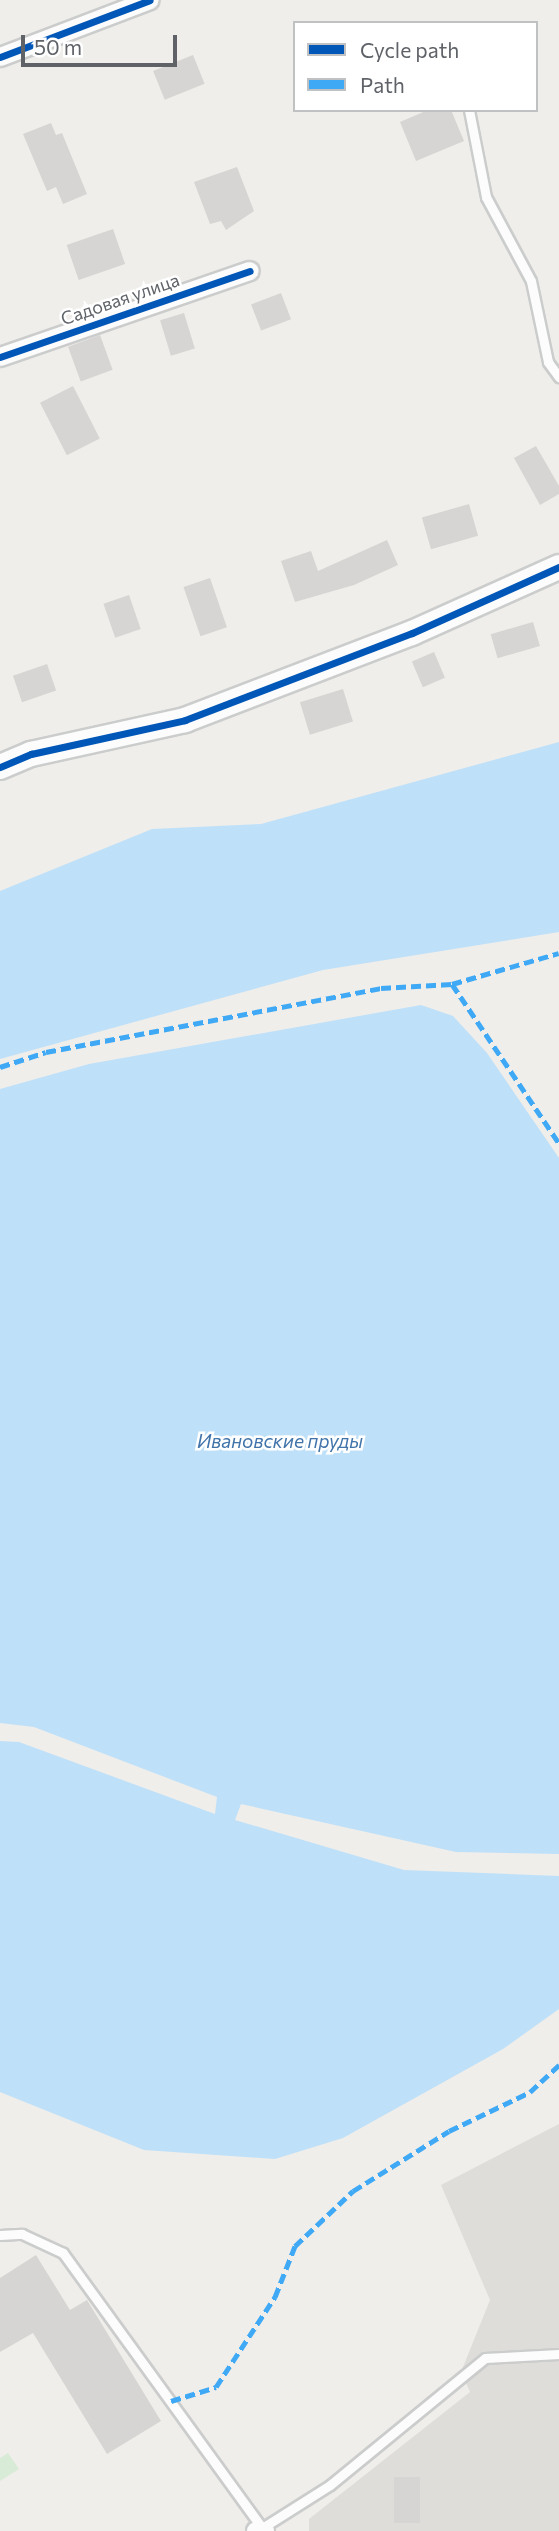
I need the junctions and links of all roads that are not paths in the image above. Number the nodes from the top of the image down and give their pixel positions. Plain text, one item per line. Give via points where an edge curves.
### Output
1 (150, 0) edge
2 (0, 57) edge
3 (469, 112) edge
4 (250, 271) dead end
5 (0, 357) edge
6 (559, 377) edge
7 (559, 567) edge
8 (0, 767) edge
9 (0, 2235) edge
10 (559, 2354) edge
11 (261, 2530) edge

1 - 2 street
3 - 6 lane via 486,197 531,281 548,362
4 - 5 street, Садовая улица
7 - 8 street via 412,633 185,720 31,754
9 - 11 lane via 22,2234 63,2253
10 - 11 lane via 485,2357 330,2485

